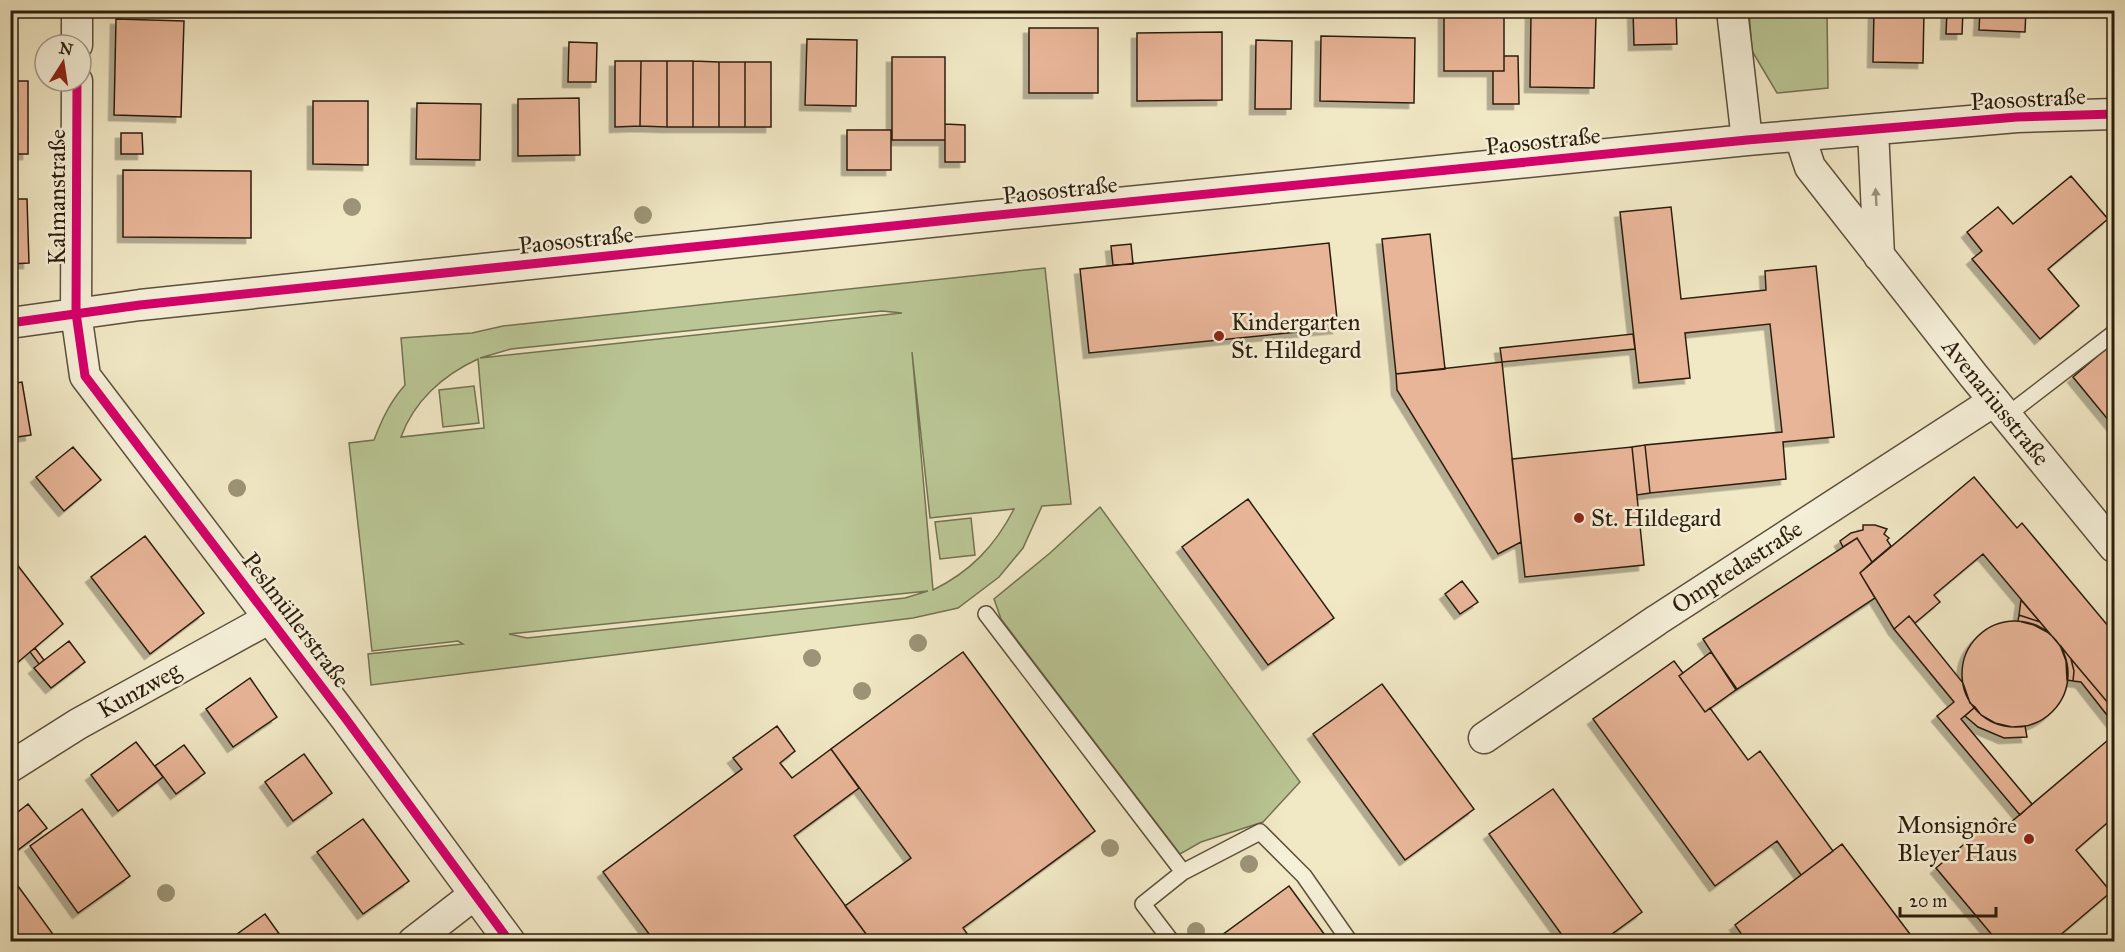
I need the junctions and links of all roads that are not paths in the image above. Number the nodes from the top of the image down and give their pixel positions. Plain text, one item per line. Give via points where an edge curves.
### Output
1 (77, 10) edge
2 (1732, 10) edge
3 (77, 33) edge
4 (77, 93) edge
5 (2115, 114) edge
6 (1873, 130) junction
7 (1800, 136) junction
8 (1747, 140) junction
9 (1879, 256) junction
10 (76, 313) junction
11 (10, 323) edge
12 (2115, 333) edge
13 (2000, 408) junction
14 (2115, 547) edge
15 (986, 614) dead end
16 (270, 618) junction
17 (1484, 738) dead end
18 (10, 767) edge
19 (1184, 872) junction
20 (474, 894) junction
21 (412, 942) edge
22 (510, 942) edge
23 (1172, 942) edge
24 (1350, 942) edge

1 - 3 street
2 - 8 street
4 - 10 street, Kalmanstraße
5 - 6 street, Paosostraße via 2017,117
6 - 7 street, Paosostraße
9 -> 6 street
7 - 8 street, Paosostraße
7 - 9 street, Avenariusstraße via 1810,167
8 - 10 street, Paosostraße
9 - 13 street, Avenariusstraße
10 - 11 street, Paosostraße
10 - 16 street, Peslmüllerstraße via 85,376
12 - 13 lane
13 - 14 street, Avenariusstraße
13 - 17 street, Omptedastraße via 1657,620
15 - 19 lane
16 - 18 street, Kunzweg via 78,724
16 - 20 street, Peslmüllerstraße
19 - 23 lane via 1143,904
19 - 24 lane via 1260,832 1304,876
20 - 21 street
20 - 22 street, Peslmüllerstraße

